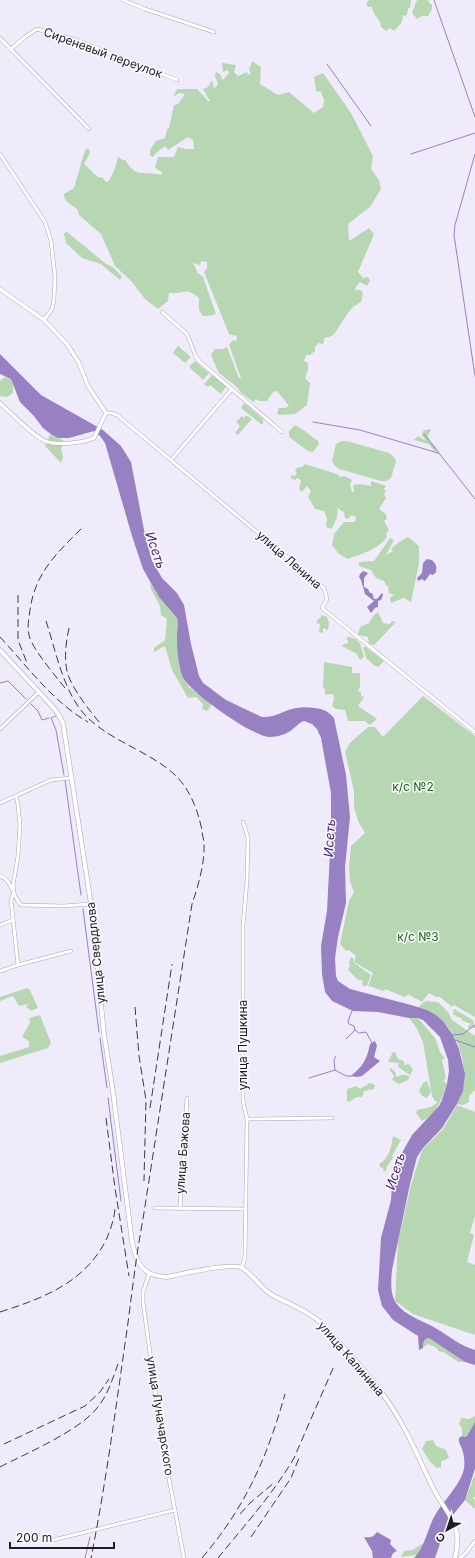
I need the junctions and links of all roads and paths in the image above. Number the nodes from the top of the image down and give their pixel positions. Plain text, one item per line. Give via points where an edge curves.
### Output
1 (123, 0) edge
2 (214, 32) dead end
3 (0, 38) edge
4 (11, 49) junction
5 (178, 80) dead end
6 (89, 129) dead end
7 (0, 154) edge
8 (0, 289) edge
9 (162, 312) dead end
10 (44, 320) junction
11 (232, 389) junction
12 (0, 403) edge
13 (106, 413) junction
14 (282, 432) dead end
15 (171, 460) junction
16 (0, 650) edge
17 (39, 692) junction
18 (0, 729) edge
19 (474, 732) edge
20 (71, 778) junction
21 (16, 796) junction
22 (0, 803) edge
23 (243, 822) dead end
24 (0, 876) edge
25 (14, 892) junction
26 (91, 904) junction
27 (13, 920) junction
28 (0, 925) edge
29 (71, 950) dead end
30 (18, 965) junction
31 (0, 971) edge
32 (187, 1098) dead end
33 (332, 1118) dead end
34 (247, 1119) junction
35 (155, 1208) dead end
36 (180, 1209) junction
37 (246, 1210) junction
38 (242, 1268) junction
39 (149, 1274) junction
40 (175, 1510) junction
41 (50, 1541) dead end
42 (475, 1541) edge
43 (184, 1558) edge
44 (455, 1558) edge
45 (460, 1558) edge

1 - 2 street
3 - 4 street
4 - 5 street, Сиреневый переулок via 37,29 79,42
4 - 6 street
7 - 10 street via 45,222 51,241 55,276 54,300 52,309
8 - 10 street
9 - 11 street via 187,334 200,362
10 - 13 street via 72,351 88,386
11 - 14 street
11 - 15 street
12 - 13 street via 38,437 46,441 70,443 85,442 94,438
13 - 15 street, улица Ленина via 117,415
15 - 19 street, улица Ленина via 324,588 326,599 322,608
16 - 17 main road, улица Свердлова
17 - 18 street
17 - 20 main road, улица Свердлова via 63,723
20 - 21 street via 51,780
20 - 26 main road, улица Свердлова
21 - 22 street
21 - 25 street via 20,825
23 - 34 street, улица Пушкина via 248,838 242,963 243,1100
24 - 25 street via 6,879
25 - 26 street via 20,903 26,906
25 - 27 street via 11,900
26 - 39 main road, улица Свердлова via 104,1034 132,1242 135,1257
27 - 28 street
27 - 30 street
29 - 30 street
30 - 31 street
32 - 36 street, улица Бажова
33 - 34 street
34 - 37 street, улица Пушкина
35 - 36 street
36 - 37 street
37 - 38 street, улица Пушкина via 245,1256
38 - 39 main road via 223,1267 167,1277
38 - 44 main road, улица Калинина via 272,1295 310,1313 378,1388 397,1415 439,1499 454,1521 458,1535
39 - 40 street, улица Луначарского via 143,1292 143,1302
40 - 41 street
40 - 43 street, улица Луначарского
42 - 45 street

